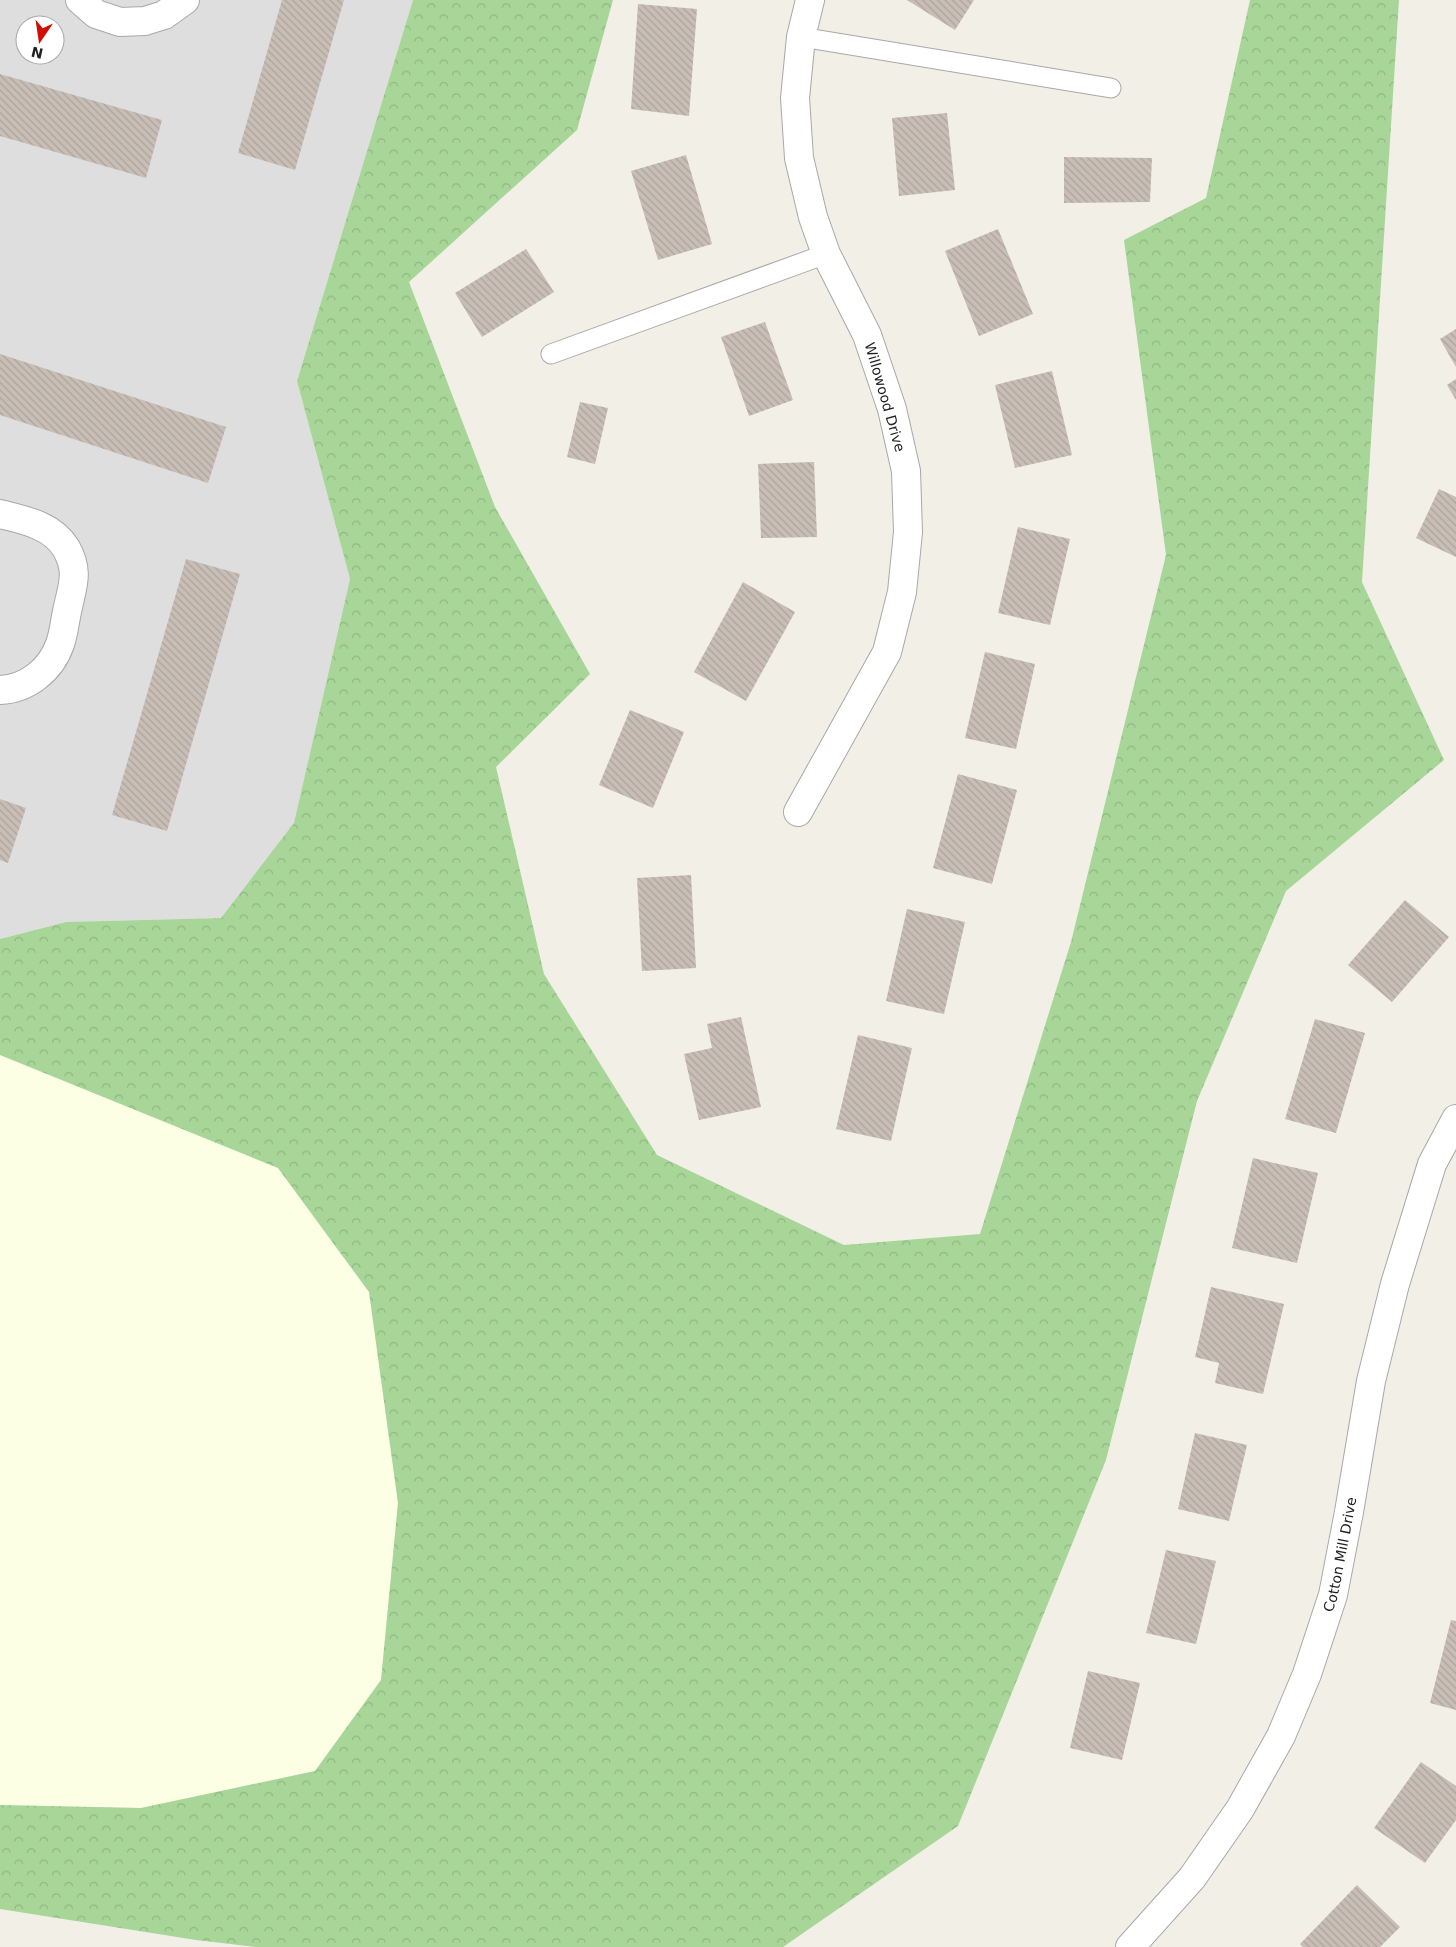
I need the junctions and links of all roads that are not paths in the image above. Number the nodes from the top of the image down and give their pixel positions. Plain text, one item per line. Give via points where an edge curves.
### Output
1 (80, 0) edge
2 (185, 0) edge
3 (810, 0) edge
4 (801, 36) junction
5 (1110, 88) dead end
6 (826, 254) junction
7 (551, 354) dead end
8 (0, 514) edge
9 (0, 690) edge
10 (798, 812) dead end
11 (1456, 1119) edge
12 (1130, 1947) edge

1 - 2 street via 96,14 120,22 145,21 164,15
3 - 4 street, Willowood Drive
4 - 5 lane
4 - 6 street, Willowood Drive via 795,98 799,158
6 - 7 lane
6 - 10 street, Willowood Drive via 867,335 892,409 906,471 908,532 902,592 887,652
8 - 9 street via 30,521 48,530 65,548 76,571 60,645 46,669 32,681 10,690
11 - 12 street, Cotton Mill Drive via 1432,1164 1394,1284 1371,1381 1333,1595 1307,1674 1281,1736 1240,1809 1192,1878

